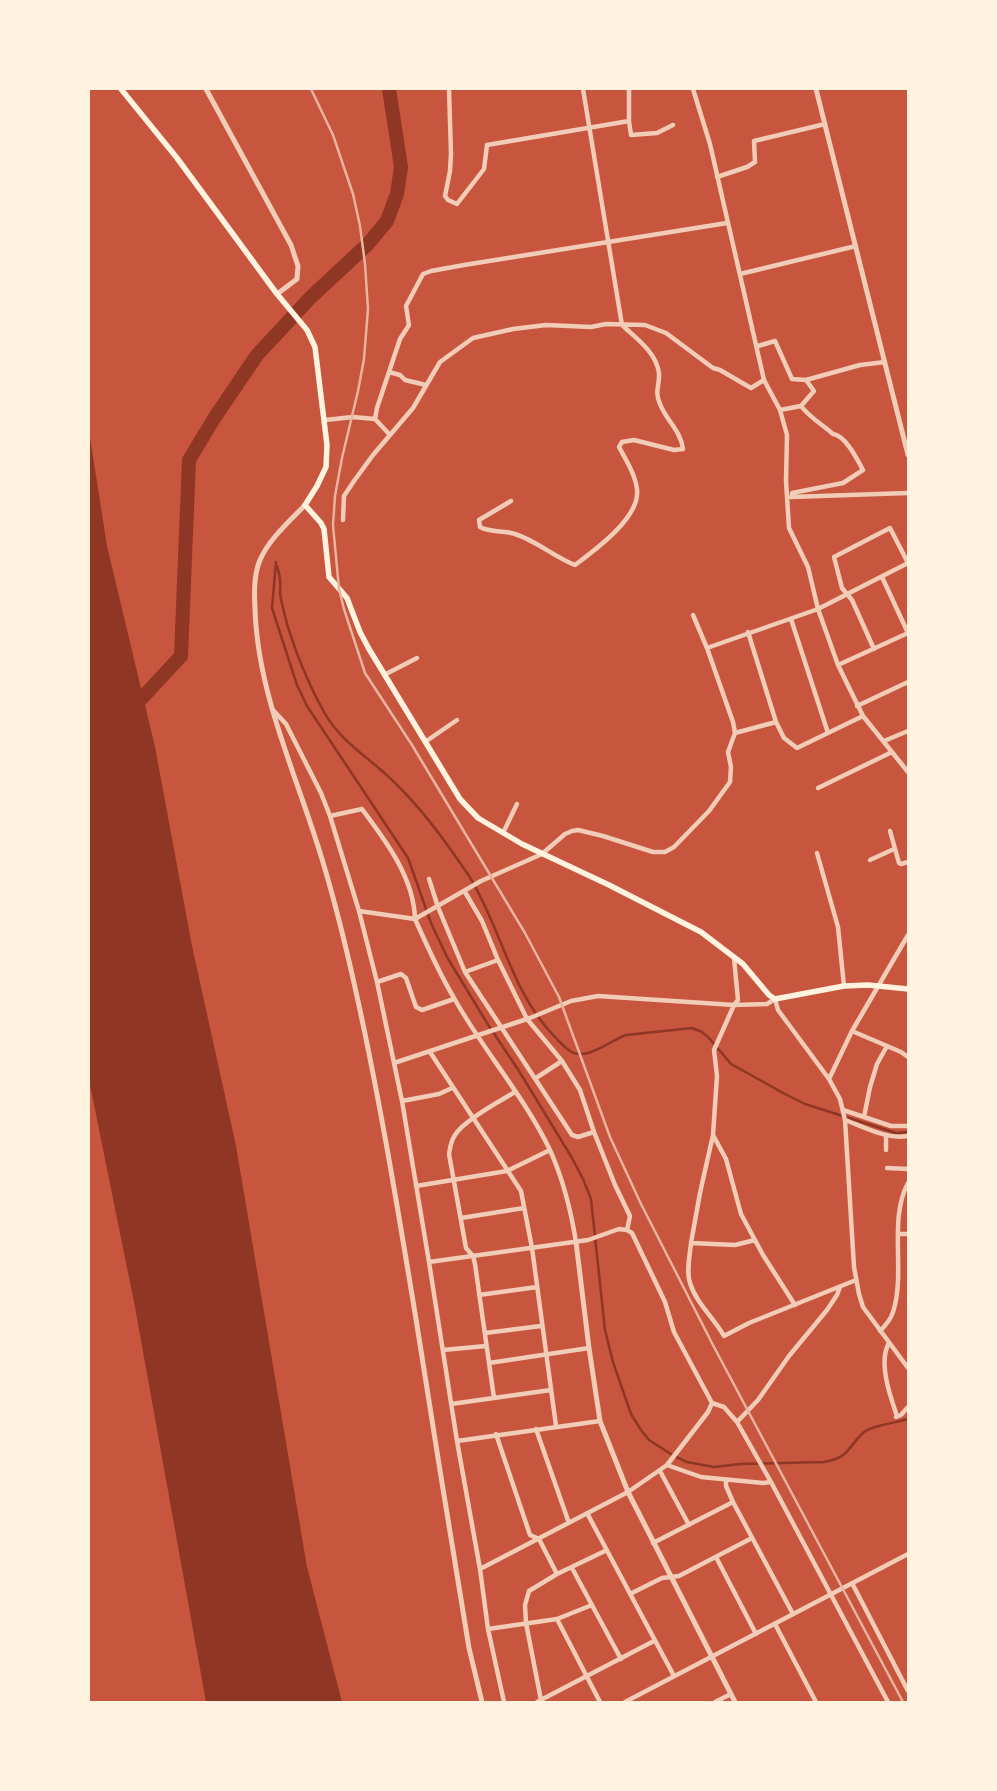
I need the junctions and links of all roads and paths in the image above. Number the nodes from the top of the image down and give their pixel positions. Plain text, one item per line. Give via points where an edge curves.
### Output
1 (121, 89) edge
2 (206, 89) edge
3 (449, 89) edge
4 (583, 89) edge
5 (630, 89) edge
6 (693, 89) edge
7 (816, 89) edge
8 (629, 120) junction
9 (825, 124) junction
10 (673, 125) dead end
11 (589, 127) junction
12 (717, 177) junction
13 (727, 223) junction
14 (608, 242) junction
15 (856, 246) junction
16 (740, 274) junction
17 (277, 294) junction
18 (622, 324) junction
19 (758, 346) junction
20 (885, 362) junction
21 (389, 372) junction
22 (764, 380) junction
23 (806, 380) junction
24 (426, 385) junction
25 (801, 406) junction
26 (780, 410) junction
27 (375, 419) junction
28 (324, 420) junction
29 (390, 435) junction
30 (908, 455) edge
31 (908, 494) edge
32 (790, 497) junction
33 (511, 501) dead end
34 (305, 506) junction
35 (343, 520) dead end
36 (908, 563) edge
37 (882, 577) junction
38 (847, 594) junction
39 (818, 609) junction
40 (693, 615) dead end
41 (792, 619) junction
42 (748, 632) junction
43 (707, 648) junction
44 (874, 649) junction
45 (417, 658) dead end
46 (838, 665) junction
47 (384, 675) junction
48 (908, 682) edge
49 (857, 706) junction
50 (273, 710) junction
51 (863, 716) junction
52 (457, 720) dead end
53 (776, 722) junction
54 (908, 730) edge
55 (735, 733) junction
56 (828, 733) junction
57 (426, 742) junction
58 (884, 742) junction
59 (892, 752) junction
60 (908, 772) edge
61 (818, 788) dead end
62 (516, 804) dead end
63 (330, 816) junction
64 (890, 831) dead end
65 (503, 833) junction
66 (894, 849) junction
67 (817, 853) dead end
68 (542, 854) junction
69 (870, 860) dead end
70 (908, 862) edge
71 (429, 879) dead end
72 (465, 892) junction
73 (438, 907) junction
74 (359, 910) junction
75 (417, 918) junction
76 (908, 935) edge
77 (734, 958) junction
78 (498, 960) junction
79 (465, 972) junction
80 (377, 982) junction
81 (844, 986) junction
82 (876, 987) junction
83 (908, 989) edge
84 (454, 999) junction
85 (775, 999) junction
86 (734, 1005) junction
87 (528, 1018) junction
88 (502, 1027) junction
89 (852, 1031) junction
90 (477, 1035) junction
91 (887, 1046) junction
92 (430, 1052) junction
93 (908, 1057) edge
94 (562, 1061) junction
95 (394, 1063) junction
96 (536, 1078) junction
97 (829, 1079) junction
98 (452, 1088) junction
99 (515, 1092) junction
100 (402, 1101) junction
101 (843, 1110) junction
102 (864, 1117) junction
103 (473, 1119) junction
104 (845, 1120) junction
105 (908, 1126) edge
106 (594, 1132) junction
107 (713, 1135) junction
108 (886, 1135) junction
109 (908, 1136) edge
110 (550, 1150) junction
111 (886, 1150) dead end
112 (887, 1168) dead end
113 (908, 1169) edge
114 (507, 1171) junction
115 (454, 1180) junction
116 (908, 1184) edge
117 (416, 1186) junction
118 (524, 1208) junction
119 (461, 1218) junction
120 (627, 1230) junction
121 (899, 1234) junction
122 (908, 1234) edge
123 (755, 1240) junction
124 (576, 1242) junction
125 (691, 1243) junction
126 (532, 1248) junction
127 (472, 1256) junction
128 (429, 1262) junction
129 (856, 1280) junction
130 (537, 1287) junction
131 (840, 1287) junction
132 (479, 1295) junction
133 (795, 1305) junction
134 (542, 1326) junction
135 (880, 1331) junction
136 (485, 1333) junction
137 (889, 1343) junction
138 (486, 1346) junction
139 (589, 1348) junction
140 (443, 1350) junction
141 (547, 1355) junction
142 (488, 1363) junction
143 (908, 1368) edge
144 (551, 1390) junction
145 (494, 1398) junction
146 (712, 1403) junction
147 (452, 1404) junction
148 (908, 1407) edge
149 (600, 1421) junction
150 (737, 1422) junction
151 (556, 1426) junction
152 (536, 1430) junction
153 (496, 1434) junction
154 (457, 1441) junction
155 (667, 1465) junction
156 (660, 1471) junction
157 (726, 1480) junction
158 (771, 1482) junction
159 (628, 1492) junction
160 (733, 1502) junction
161 (587, 1513) junction
162 (570, 1523) junction
163 (689, 1525) junction
164 (752, 1538) junction
165 (539, 1539) junction
166 (653, 1543) junction
167 (607, 1550) junction
168 (908, 1554) edge
169 (716, 1557) junction
170 (572, 1568) junction
171 (480, 1569) junction
172 (557, 1574) junction
173 (670, 1577) junction
174 (852, 1583) junction
175 (630, 1594) junction
176 (830, 1595) junction
177 (592, 1605) junction
178 (794, 1614) junction
179 (557, 1619) junction
180 (526, 1623) junction
181 (775, 1624) junction
182 (488, 1629) junction
183 (756, 1634) junction
184 (654, 1641) junction
185 (713, 1656) junction
186 (621, 1659) junction
187 (674, 1676) junction
188 (586, 1677) junction
189 (908, 1691) edge
190 (731, 1694) junction
191 (539, 1701) edge
192 (482, 1702) edge
193 (504, 1702) edge
194 (600, 1702) edge
195 (626, 1702) edge
196 (714, 1702) edge
197 (736, 1702) edge
198 (816, 1702) edge
199 (888, 1702) edge

1 - 17 main road via 177,158
2 - 17 street via 291,245 298,266 297,279
3 - 11 street via 451,154 445,196 457,204 484,169 486,145
4 - 11 street
5 - 8 street
6 - 12 street
7 - 9 street
8 - 10 street via 631,136 657,132
8 - 11 street
9 - 12 street via 754,141 755,162
9 - 15 street
11 - 14 street
12 - 13 street
13 - 14 street
13 - 16 street
14 - 18 street
14 - 21 street via 423,274 406,306 409,325 400,339
15 - 16 street
15 - 20 street
16 - 19 street
17 - 28 main road via 307,330 315,347
18 - 22 street via 646,325 666,333 714,368 751,388
18 - 24 street via 591,327 546,325 473,338 440,362
18 - 33 street via 656,361 659,375 656,394 682,440 683,448 674,450 634,440 622,442 619,447 637,489 634,510 615,532 575,565 514,533 480,527 479,520
19 - 22 street
19 - 23 street via 775,341 792,379
20 - 23 street via 860,365
20 - 30 street
21 - 24 street
21 - 27 street
22 - 26 street
23 - 25 street via 814,390
24 - 29 street via 413,408
25 - 26 street
25 - 32 street via 852,449 863,470 843,483 792,493
26 - 32 street via 787,435 786,481
27 - 28 street
27 - 29 street
28 - 34 main road via 326,467
29 - 35 street via 344,496
31 - 32 street
32 - 39 street via 789,528 808,568
34 - 47 main road via 324,529 329,577 347,598 360,632
34 - 50 street via 275,537 259,562 256,580 257,637
36 - 37 street
36 - 38 street via 890,528 834,557 842,588
37 - 38 street
37 - 44 street via 908,633
38 - 39 street
38 - 44 street
39 - 41 street
39 - 46 street
40 - 43 street
41 - 42 street
41 - 56 street
42 - 43 street
42 - 53 street
43 - 55 street
44 - 46 street
45 - 47 street
46 - 49 street
47 - 57 main road
48 - 49 street
49 - 51 street
50 - 63 street via 286,724
50 - 192 street via 325,870 362,1019 386,1137 468,1648
51 - 56 street
51 - 58 street
52 - 57 street
53 - 55 street
53 - 56 street via 784,738 797,748
54 - 58 street
55 - 68 street via 728,752 730,782 674,847 665,852 653,852 603,836 572,831
57 - 65 main road via 460,799 478,818
58 - 59 street
59 - 60 street
59 - 61 street
62 - 65 street
63 - 74 street
63 - 75 street via 362,809 387,842 408,886
64 - 66 street
65 - 68 main road
66 - 69 street
66 - 70 street via 901,864
67 - 81 street via 838,927
68 - 72 street via 480,881
68 - 77 main road via 700,932
71 - 73 street
72 - 73 street
72 - 78 street via 482,921
73 - 75 street
73 - 79 street
74 - 75 street
74 - 80 street
75 - 84 street
76 - 82 street
77 - 85 main road
77 - 86 street via 738,1000
78 - 79 street
78 - 87 street
79 - 88 street
80 - 84 street via 401,974 406,978 416,1007 422,1010
80 - 95 street
81 - 82 main road
81 - 85 main road
82 - 83 main road
82 - 89 street
84 - 90 street
85 - 86 street via 767,1004
85 - 97 street via 778,1010
86 - 87 street via 598,996 571,1001
86 - 107 street via 714,1050 718,1076
87 - 88 street
87 - 94 street
88 - 90 street
88 - 96 street
89 - 91 street
89 - 97 street
90 - 92 street
90 - 99 street
91 - 93 street
91 - 102 street via 870,1088
92 - 95 street
92 - 98 street
94 - 96 street
94 - 106 street via 580,1090
95 - 100 street
96 - 106 street via 572,1135 578,1137
97 - 101 street
98 - 100 street via 439,1094
98 - 103 street
99 - 103 street
99 - 110 street
100 - 117 street
101 - 102 street
101 - 104 street
102 - 105 street via 891,1126
103 - 114 street
103 - 115 street via 451,1141 449,1154
104 - 108 street
104 - 129 street
106 - 120 street via 630,1216
107 - 123 street via 726,1159 737,1206
107 - 125 street
108 - 109 street
108 - 111 street
110 - 114 street
110 - 124 street via 560,1175
112 - 113 street
114 - 115 street
114 - 118 street via 521,1191
115 - 117 street
115 - 119 street
116 - 121 street via 900,1208
117 - 128 street
118 - 119 street
118 - 126 street
119 - 127 street via 466,1248
120 - 124 street
120 - 146 street via 632,1233 665,1302 674,1332
121 - 122 street
121 - 135 street via 893,1314
123 - 125 street via 735,1245
123 - 133 street
124 - 126 street
124 - 139 street
125 - 133 street via 690,1282 724,1336
126 - 127 street
126 - 130 street
127 - 128 street
127 - 132 street
128 - 140 street
129 - 131 street
129 - 135 street via 863,1307
130 - 132 street
130 - 134 street
131 - 133 street
131 - 150 street via 827,1310 800,1341 758,1400
132 - 136 street
134 - 136 street
134 - 141 street
135 - 137 street
136 - 138 street
137 - 143 street
137 - 148 street via 884,1360 896,1417
138 - 140 street
138 - 142 street
139 - 141 street
139 - 149 street
140 - 147 street
141 - 142 street
141 - 144 street
142 - 145 street
144 - 145 street
144 - 151 street
145 - 147 street
146 - 150 street via 724,1407
146 - 155 street
147 - 154 street
149 - 151 street
149 - 159 street
150 - 158 street
151 - 152 street
152 - 153 street
152 - 162 street
153 - 154 street
153 - 165 street via 530,1535
154 - 171 street
155 - 156 street
155 - 157 street via 701,1477
156 - 159 street
156 - 163 street
157 - 158 street
157 - 160 street
158 - 176 street
159 - 161 street
159 - 166 street
160 - 163 street
160 - 164 street
161 - 162 street
161 - 167 street
162 - 165 street
163 - 166 street
164 - 169 street
164 - 178 street
165 - 171 street
165 - 172 street
166 - 173 street
167 - 170 street
167 - 175 street
168 - 174 street
169 - 173 street via 679,1576
169 - 183 street
170 - 172 street
170 - 177 street
171 - 182 street
172 - 180 street via 529,1591 525,1605
173 - 175 street
173 - 185 street
174 - 176 street
174 - 189 street
175 - 184 street
176 - 178 street
176 - 199 street
177 - 179 street
177 - 186 street
178 - 181 street
179 - 180 street
179 - 188 street
180 - 182 street
180 - 191 street
181 - 183 street
181 - 198 street
182 - 193 street
183 - 185 street
184 - 186 street
184 - 187 street
185 - 187 street
185 - 190 street
186 - 188 street
187 - 195 street
188 - 191 street
188 - 194 street
190 - 196 street
190 - 197 street

